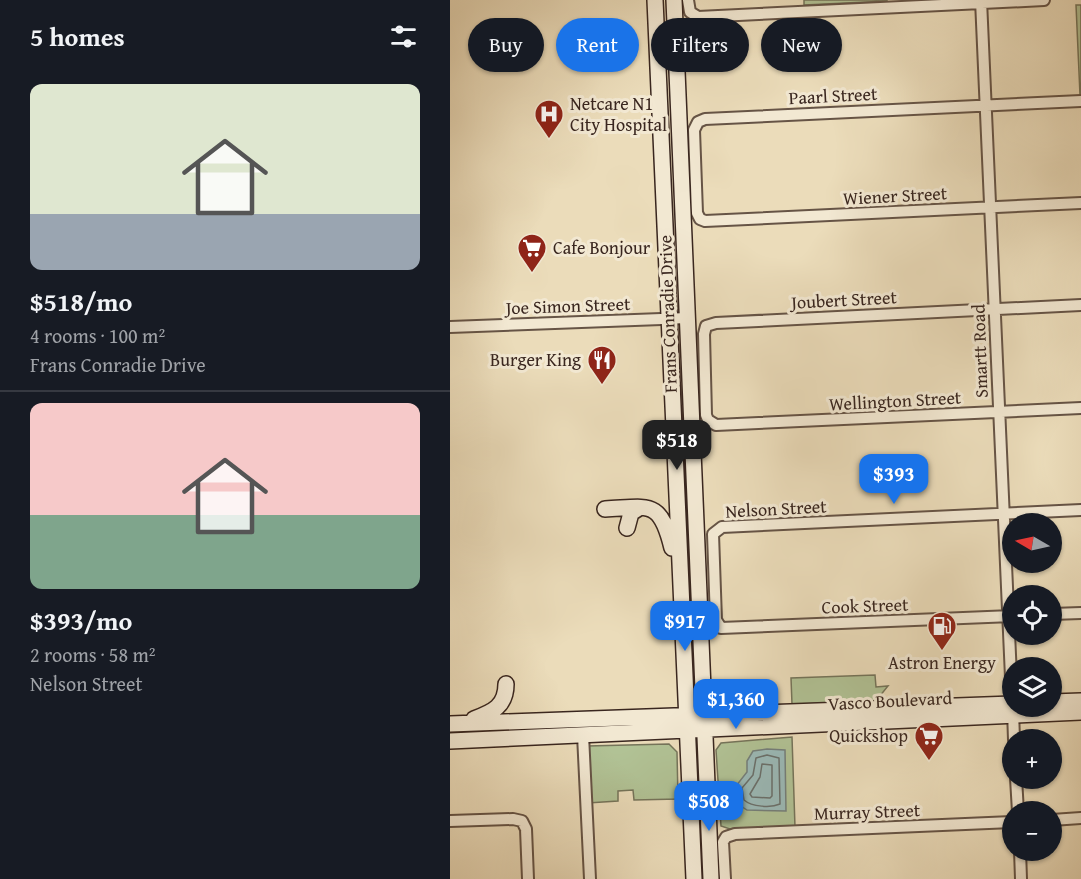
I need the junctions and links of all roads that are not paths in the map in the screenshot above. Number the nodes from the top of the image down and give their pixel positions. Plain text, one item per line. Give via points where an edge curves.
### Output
1 (655, 0) edge
2 (674, 0) edge
3 (688, 0) edge
4 (1044, 0) edge
5 (981, 2) edge
6 (1081, 101) edge
7 (986, 105) junction
8 (1081, 203) edge
9 (991, 208) junction
10 (711, 220) joint
11 (1081, 305) edge
12 (995, 310) junction
13 (688, 318) junction
14 (670, 319) junction
15 (450, 327) edge
16 (1081, 408) edge
17 (999, 412) junction
18 (710, 422) joint
19 (639, 508) junction
20 (605, 509) dead end
21 (1081, 510) edge
22 (1004, 513) edge
23 (1023, 513) edge
24 (1002, 514) edge
25 (627, 528) dead end
26 (681, 583) junction
27 (1081, 613) edge
28 (1062, 614) edge
29 (1002, 616) edge
30 (719, 627) joint
31 (506, 684) dead end
32 (1081, 701) edge
33 (1062, 702) edge
34 (1002, 707) edge
35 (1002, 708) edge
36 (1062, 711) edge
37 (1081, 712) edge
38 (704, 715) junction
39 (687, 723) junction
40 (455, 724) edge
41 (705, 730) junction
42 (583, 735) junction
43 (450, 741) edge
44 (1081, 818) edge
45 (1062, 819) edge
46 (450, 821) edge
47 (1002, 822) edge
48 (1020, 861) edge
49 (528, 879) edge
50 (590, 879) edge
51 (694, 879) edge
52 (711, 879) edge
53 (725, 879) edge
54 (1021, 879) edge

1 - 14 main road, Frans Conradie Drive
2 - 13 main road, Frans Conradie Drive
3 - 5 street via 688,9 695,16
4 - 5 street
5 - 7 street, Smartt Road
6 - 7 street, Paarl Street
7 - 9 street, Smartt Road
7 - 10 street, Paarl Street via 701,120 694,130 697,213 701,220
8 - 9 street, Wiener Street
9 - 10 street, Wiener Street
9 - 12 street, Smartt Road
11 - 12 street, Joubert Street
12 - 17 street, Smartt Road
12 - 18 street, Joubert Street via 709,324 704,338 706,415
13 - 14 street, Joe Simon Street
13 - 38 main road, Frans Conradie Drive
14 - 15 street, Joe Simon Street
14 - 26 main road, Frans Conradie Drive
16 - 17 street, Wellington Street
17 - 18 street, Wellington Street via 719,425
17 - 22 street, Smartt Road
19 - 20 main road
19 - 25 main road via 631,513
19 - 26 main road via 652,509 663,518
21 - 23 street, Nelson Street
24 - 30 street, Nelson Street via 719,528 712,538
26 - 39 main road, Frans Conradie Drive
27 - 28 street
29 - 30 street, Cook Street
31 - 40 main road via 497,709
32 - 33 main road
34 - 38 main road, Vasco Boulevard
35 - 41 main road, Vasco Boulevard
36 - 37 main road, Vasco Boulevard
38 - 39 main road, Vasco Boulevard
38 - 41 main road, Frans Conradie Drive
39 - 40 main road, Vasco Boulevard
39 - 41 main road, Vasco Boulevard
39 - 42 main road, Vasco Boulevard
39 - 51 main road, Frans Conradie Drive
41 - 52 main road, Frans Conradie Drive
42 - 43 main road, Vasco Boulevard
42 - 50 street
44 - 45 street
46 - 49 street via 522,821 526,829
47 - 53 street, Murray Street via 735,834 725,838
48 - 54 street

